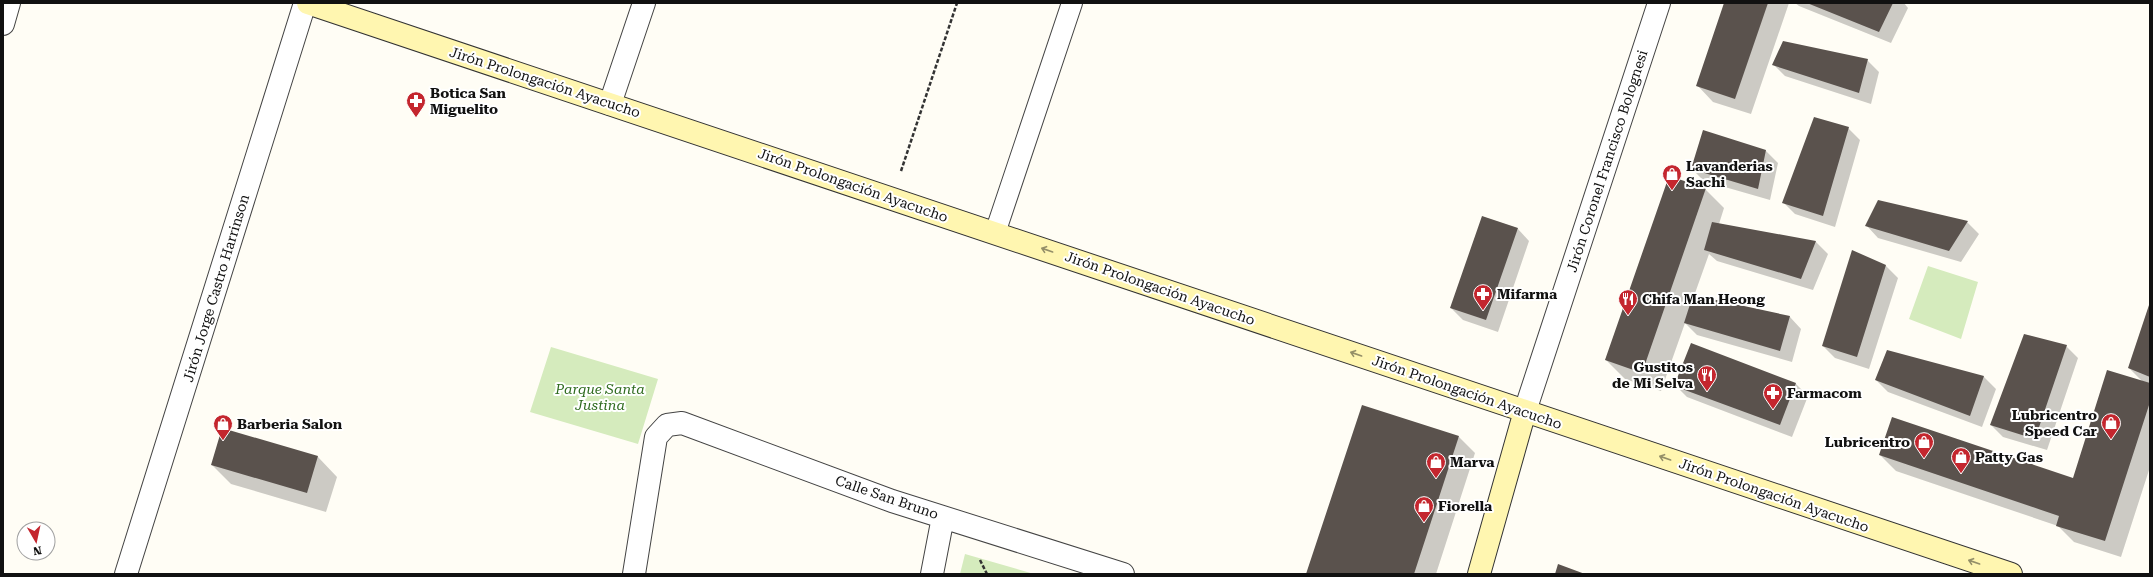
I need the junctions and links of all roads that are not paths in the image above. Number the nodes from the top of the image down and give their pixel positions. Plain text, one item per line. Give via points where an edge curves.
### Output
1 (9, 3) edge
2 (305, 3) edge
3 (308, 3) edge
4 (644, 3) edge
5 (1072, 3) edge
6 (1659, 3) edge
7 (3, 24) edge
8 (610, 104) junction
9 (995, 233) junction
10 (1525, 411) junction
11 (944, 517) junction
12 (126, 574) edge
13 (634, 574) edge
14 (932, 574) edge
15 (1123, 574) edge
16 (1479, 574) edge
17 (2011, 574) edge

1 - 7 street
2 - 12 street, Jirón Jorge Castro Harrinson
3 - 8 street, Jirón Prolongación Ayacucho
4 - 8 street
5 - 9 lane
6 - 10 street, Jirón Coronel Francisco Bolognesi
8 - 9 street, Jirón Prolongación Ayacucho
10 -> 9 street, Jirón Prolongación Ayacucho
10 - 16 street
17 -> 10 street, Jirón Prolongación Ayacucho
11 - 13 street, Calle San Bruno via 892,501 682,423 668,425 656,437
11 - 14 street
11 - 15 street, Calle San Bruno

